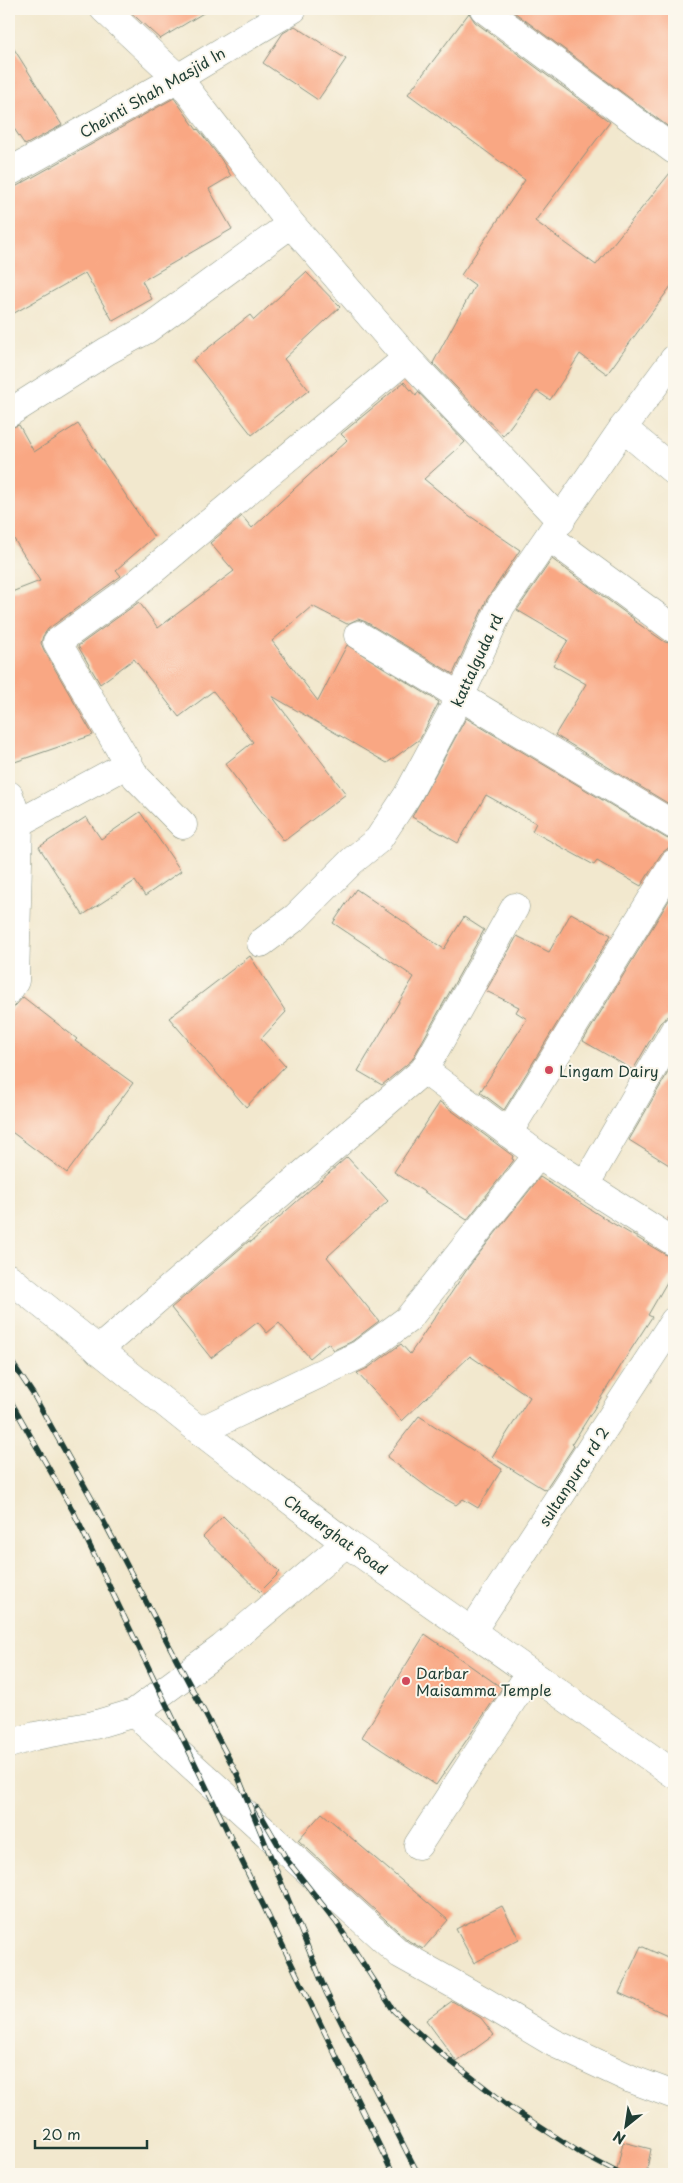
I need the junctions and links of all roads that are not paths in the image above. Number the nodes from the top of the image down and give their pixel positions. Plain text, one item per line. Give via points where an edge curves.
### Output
1 (104, 9) edge
2 (293, 9) edge
3 (484, 9) edge
4 (178, 78) junction
5 (674, 150) edge
6 (9, 172) edge
7 (291, 224) junction
8 (407, 358) junction
9 (674, 359) edge
10 (9, 413) edge
11 (623, 428) junction
12 (674, 471) edge
13 (555, 529) junction
14 (674, 629) edge
15 (358, 635) dead end
16 (460, 697) junction
17 (128, 764) junction
18 (9, 795) edge
19 (19, 823) junction
20 (183, 825) dead end
21 (674, 825) edge
22 (674, 863) edge
23 (515, 907) dead end
24 (261, 943) dead end
25 (9, 990) edge
26 (674, 1031) edge
27 (424, 1070) junction
28 (508, 1133) junction
29 (538, 1155) junction
30 (585, 1186) junction
31 (674, 1242) edge
32 (9, 1278) edge
33 (674, 1321) edge
34 (98, 1350) junction
35 (200, 1431) junction
36 (346, 1543) junction
37 (472, 1631) junction
38 (530, 1672) junction
39 (134, 1713) junction
40 (9, 1744) edge
41 (674, 1774) edge
42 (418, 1845) dead end
43 (674, 2095) edge

1 - 4 street
2 - 4 street, Cheinti Shah Masjid ln
3 - 5 street
4 - 6 street, Cheinti Shah Masjid ln
4 - 7 street
7 - 8 street
7 - 10 street via 146,330 106,351
8 - 13 street
8 - 17 street via 129,590 57,642
9 - 11 street, kattalguda rd
11 - 12 street
11 - 13 street, kattalguda rd
13 - 14 street
13 - 16 street, kattalguda rd via 501,606
15 - 16 street
16 - 21 street
16 - 24 street, kattalguda rd via 407,796 378,840 296,917
17 - 19 street
17 - 20 street
18 - 19 street
19 - 25 street via 15,981
22 - 28 street
23 - 27 street
26 - 30 street
27 - 28 street
27 - 34 street
28 - 29 street
29 - 30 street
29 - 35 street via 408,1319 359,1356
30 - 31 street
32 - 34 street, Chaderghat Road
33 - 37 street, sultanpura rd 2
34 - 35 street, Chaderghat Road
35 - 36 street, Chaderghat Road
36 - 37 street, Chaderghat Road
36 - 39 street via 222,1648
37 - 38 street, Chaderghat Road
38 - 41 street, Chaderghat Road
38 - 42 street
39 - 40 street
39 - 43 street via 400,1954 554,2043

